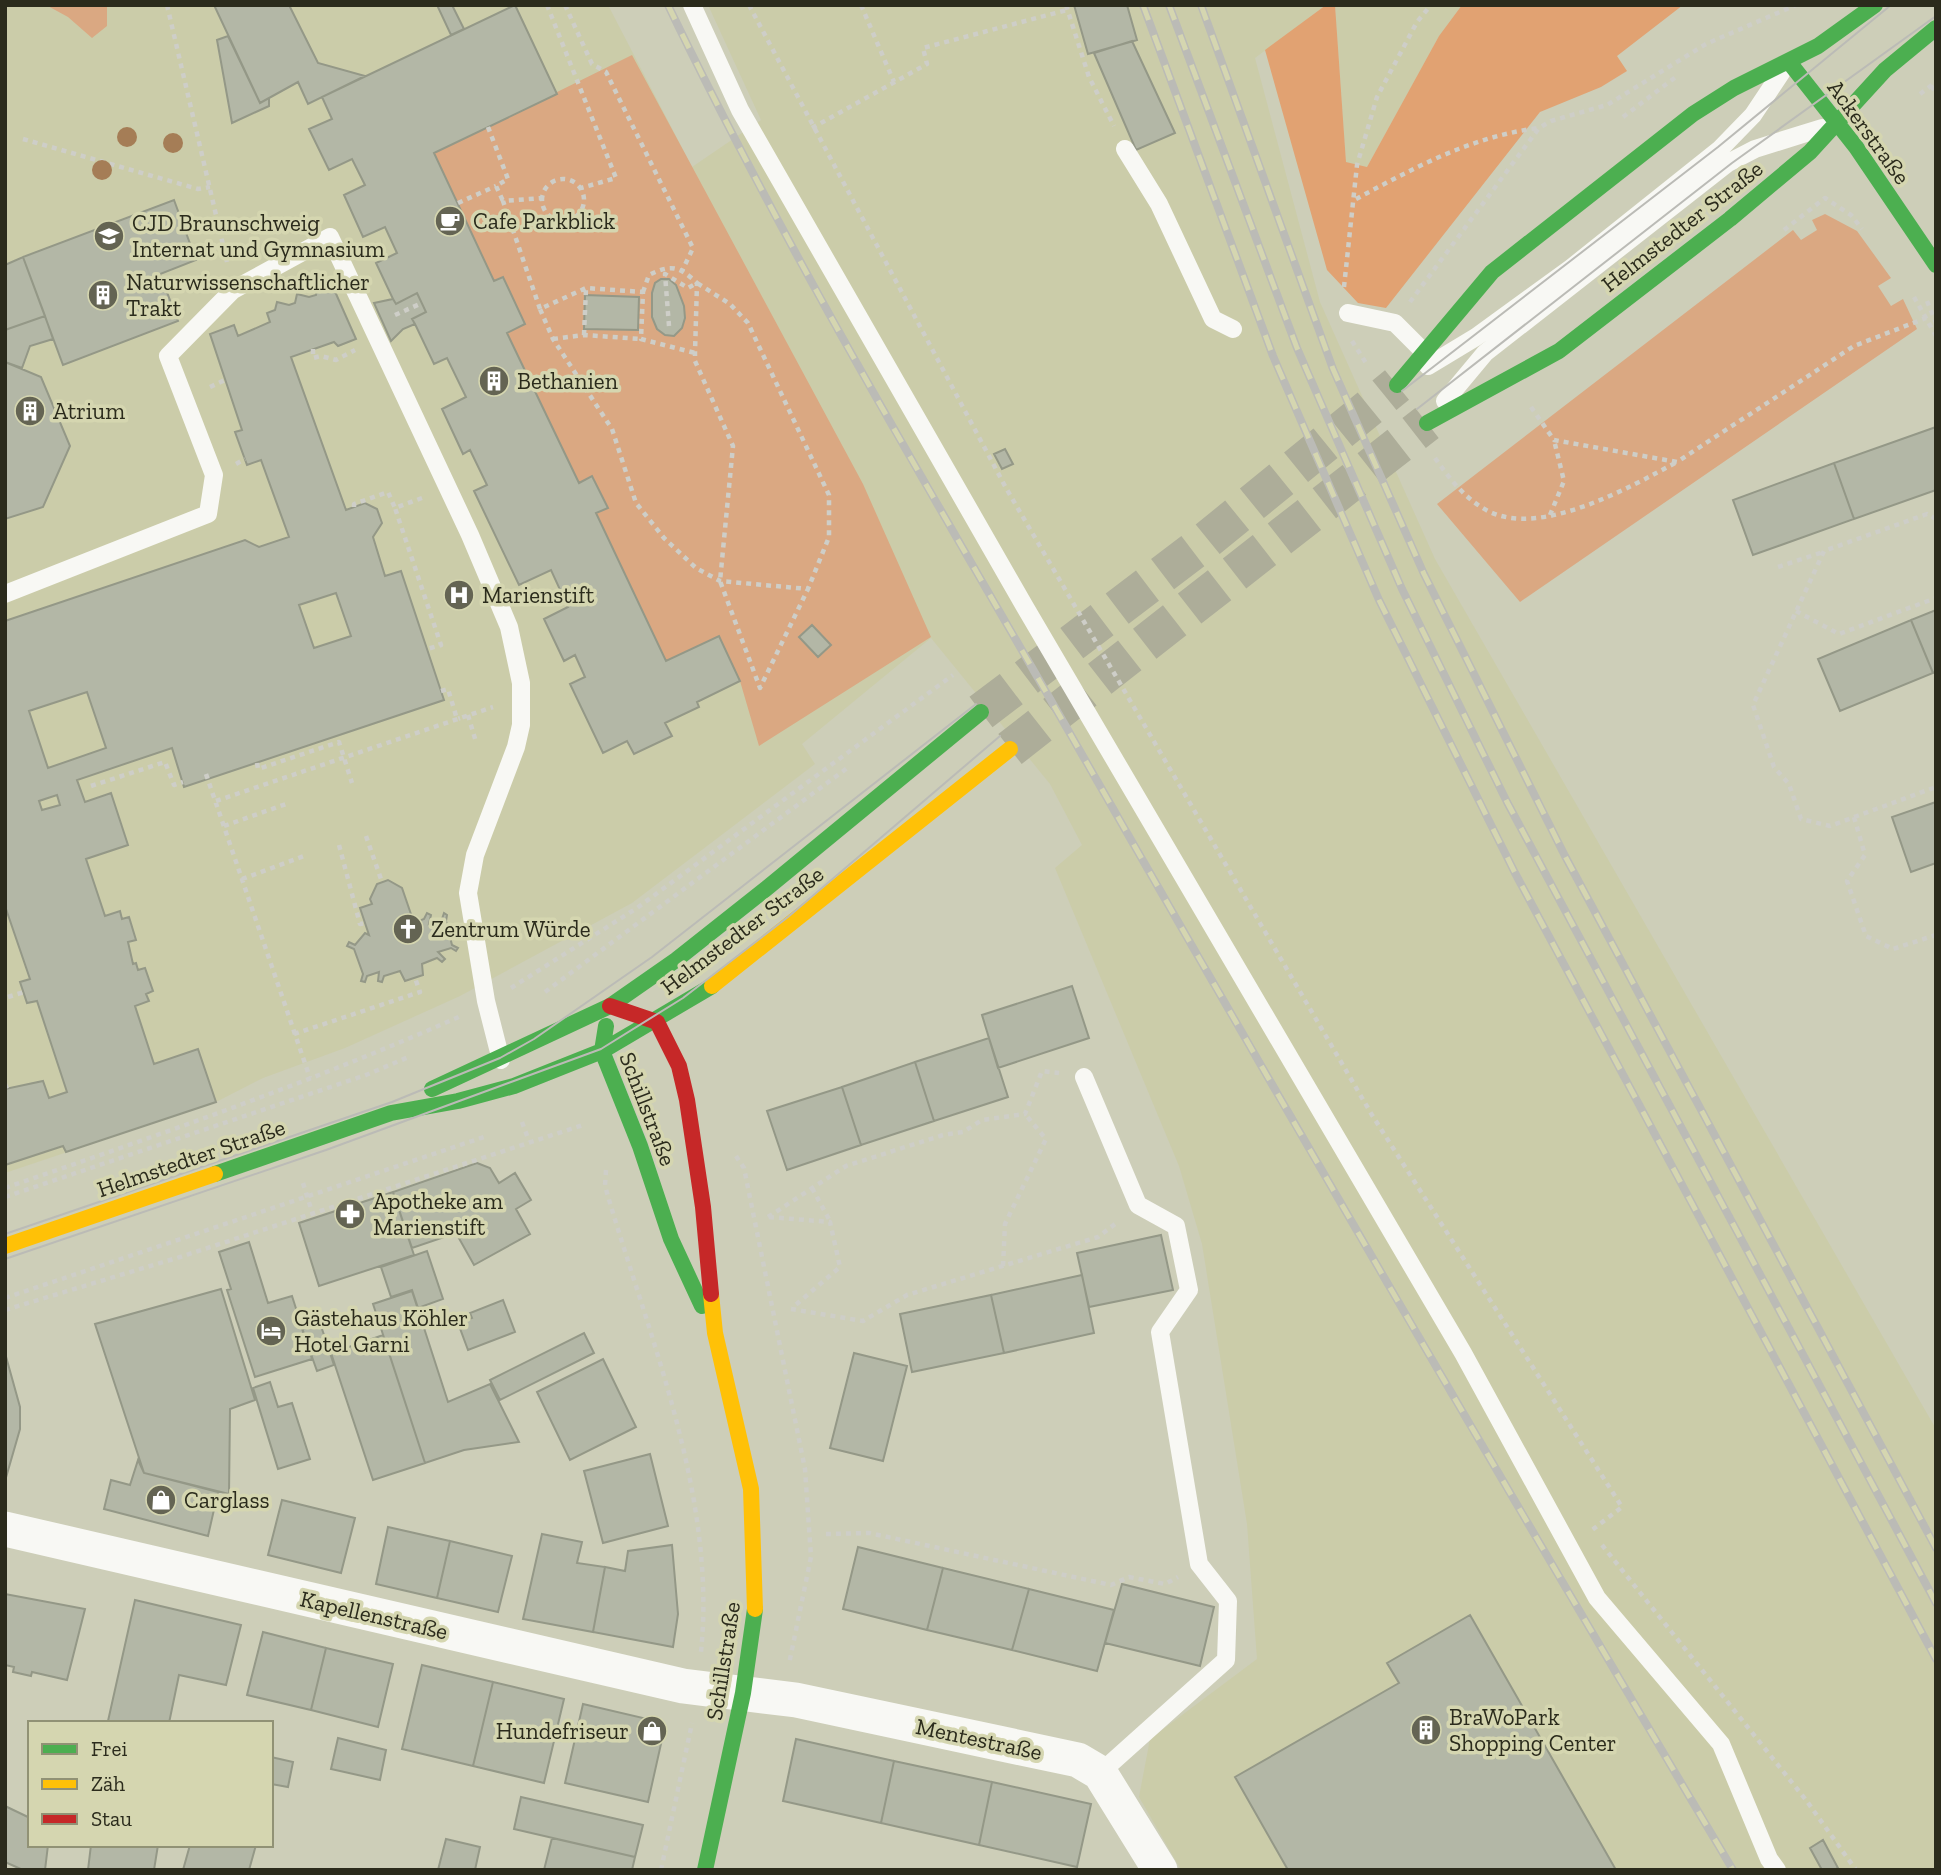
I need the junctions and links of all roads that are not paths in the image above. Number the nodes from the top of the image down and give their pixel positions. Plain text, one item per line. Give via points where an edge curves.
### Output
1 (692, 5) edge
2 (1875, 5) edge
3 (1936, 28) edge
4 (1789, 62) junction
5 (1837, 123) junction
6 (1125, 149) road end
7 (1936, 265) edge
8 (1347, 321) road end
9 (1233, 329) dead end
10 (1425, 353) junction
11 (1397, 384) joint
12 (1427, 423) joint
13 (5, 594) edge
14 (981, 712) tunnel mouth
15 (1010, 749) tunnel mouth
16 (610, 1006) junction
17 (657, 1022) junction
18 (602, 1051) junction
19 (500, 1058) junction
20 (1084, 1077) road end
21 (514, 1086) junction
22 (391, 1113) junction
23 (5, 1246) edge
24 (715, 1334) junction
25 (5, 1530) edge
26 (743, 1693) junction
27 (1100, 1773) junction
28 (705, 1870) edge
29 (1160, 1870) edge
30 (1777, 1870) edge

1 - 30 lane via 740,110 1025,607 1463,1353 1597,1598 1721,1744
2 - 4 main road
3 - 5 main road, Helmstedter Straße via 1885,70
4 - 5 main road, Ackerstraße
4 - 10 main road via 1693,114 1502,263
4 - 11 lane via 1753,114 1720,149 1488,329
5 - 7 main road, Ackerstraße
5 - 12 main road, Helmstedter Straße via 1781,178 1559,351
5 - 12 lane via 1755,149 1728,163 1485,353
6 - 9 lane via 1159,204 1213,319
8 - 10 lane via 1395,323
10 - 11 main road
13 - 19 lane via 208,514 214,475 168,356 233,290 330,237 509,627 521,683 519,736 475,855 468,893
14 - 16 main road, Helmstedter Straße via 757,896
15 - 17 main road, Helmstedter Straße via 702,993
16 - 17 main road, Schillstraße
16 - 18 main road, Schillstraße
16 - 19 main road, Helmstedter Straße
17 - 18 main road, Helmstedter Straße
17 - 24 main road, Schillstraße via 678,1066 687,1100
18 - 21 main road, Helmstedter Straße
18 - 24 main road, Schillstraße via 671,1239
19 - 21 lane
19 - 22 main road, Helmstedter Straße
20 - 27 lane via 1138,1205 1176,1226 1189,1290 1160,1332 1199,1564 1228,1601 1226,1660
21 - 22 main road, Helmstedter Straße
22 - 23 main road, Helmstedter Straße
24 - 26 main road, Schillstraße via 751,1489 756,1605
25 - 26 street, Kapellenstraße via 670,1683
26 - 27 street, Mentestraße via 796,1700 1078,1760
26 - 28 main road, Schillstraße
27 - 29 street

